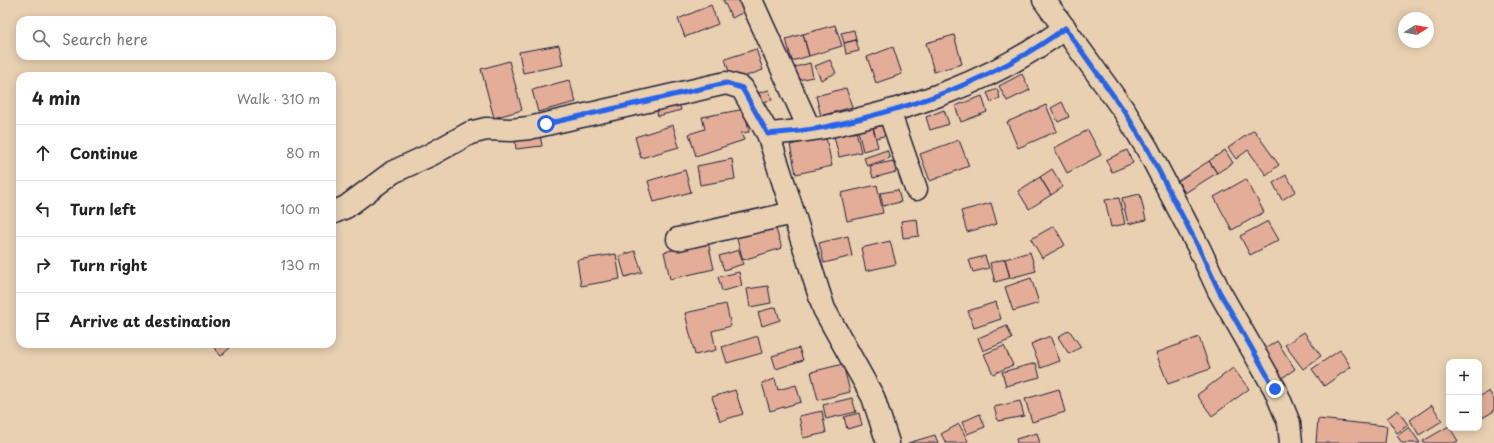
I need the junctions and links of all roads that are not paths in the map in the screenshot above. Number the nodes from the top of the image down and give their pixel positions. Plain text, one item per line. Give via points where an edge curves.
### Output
1 (751, 0) edge
2 (1044, 0) edge
3 (1055, 36) junction
4 (889, 110) junction
5 (809, 128) junction
6 (768, 134) junction
7 (916, 189) dead end
8 (336, 211) edge
9 (793, 213) junction
10 (678, 239) dead end
11 (888, 443) edge
12 (1291, 443) edge

1 - 5 street
2 - 3 street
3 - 4 street via 1001,69 967,85
3 - 12 street via 1125,112 1148,150 1219,291 1275,389 1289,423
4 - 5 street via 824,127
4 - 7 street
5 - 6 street
6 - 8 street via 742,88 733,84 717,83 529,128 486,129 470,133 399,169 346,207
6 - 9 street
9 - 10 street
9 - 11 street via 824,309 873,398

